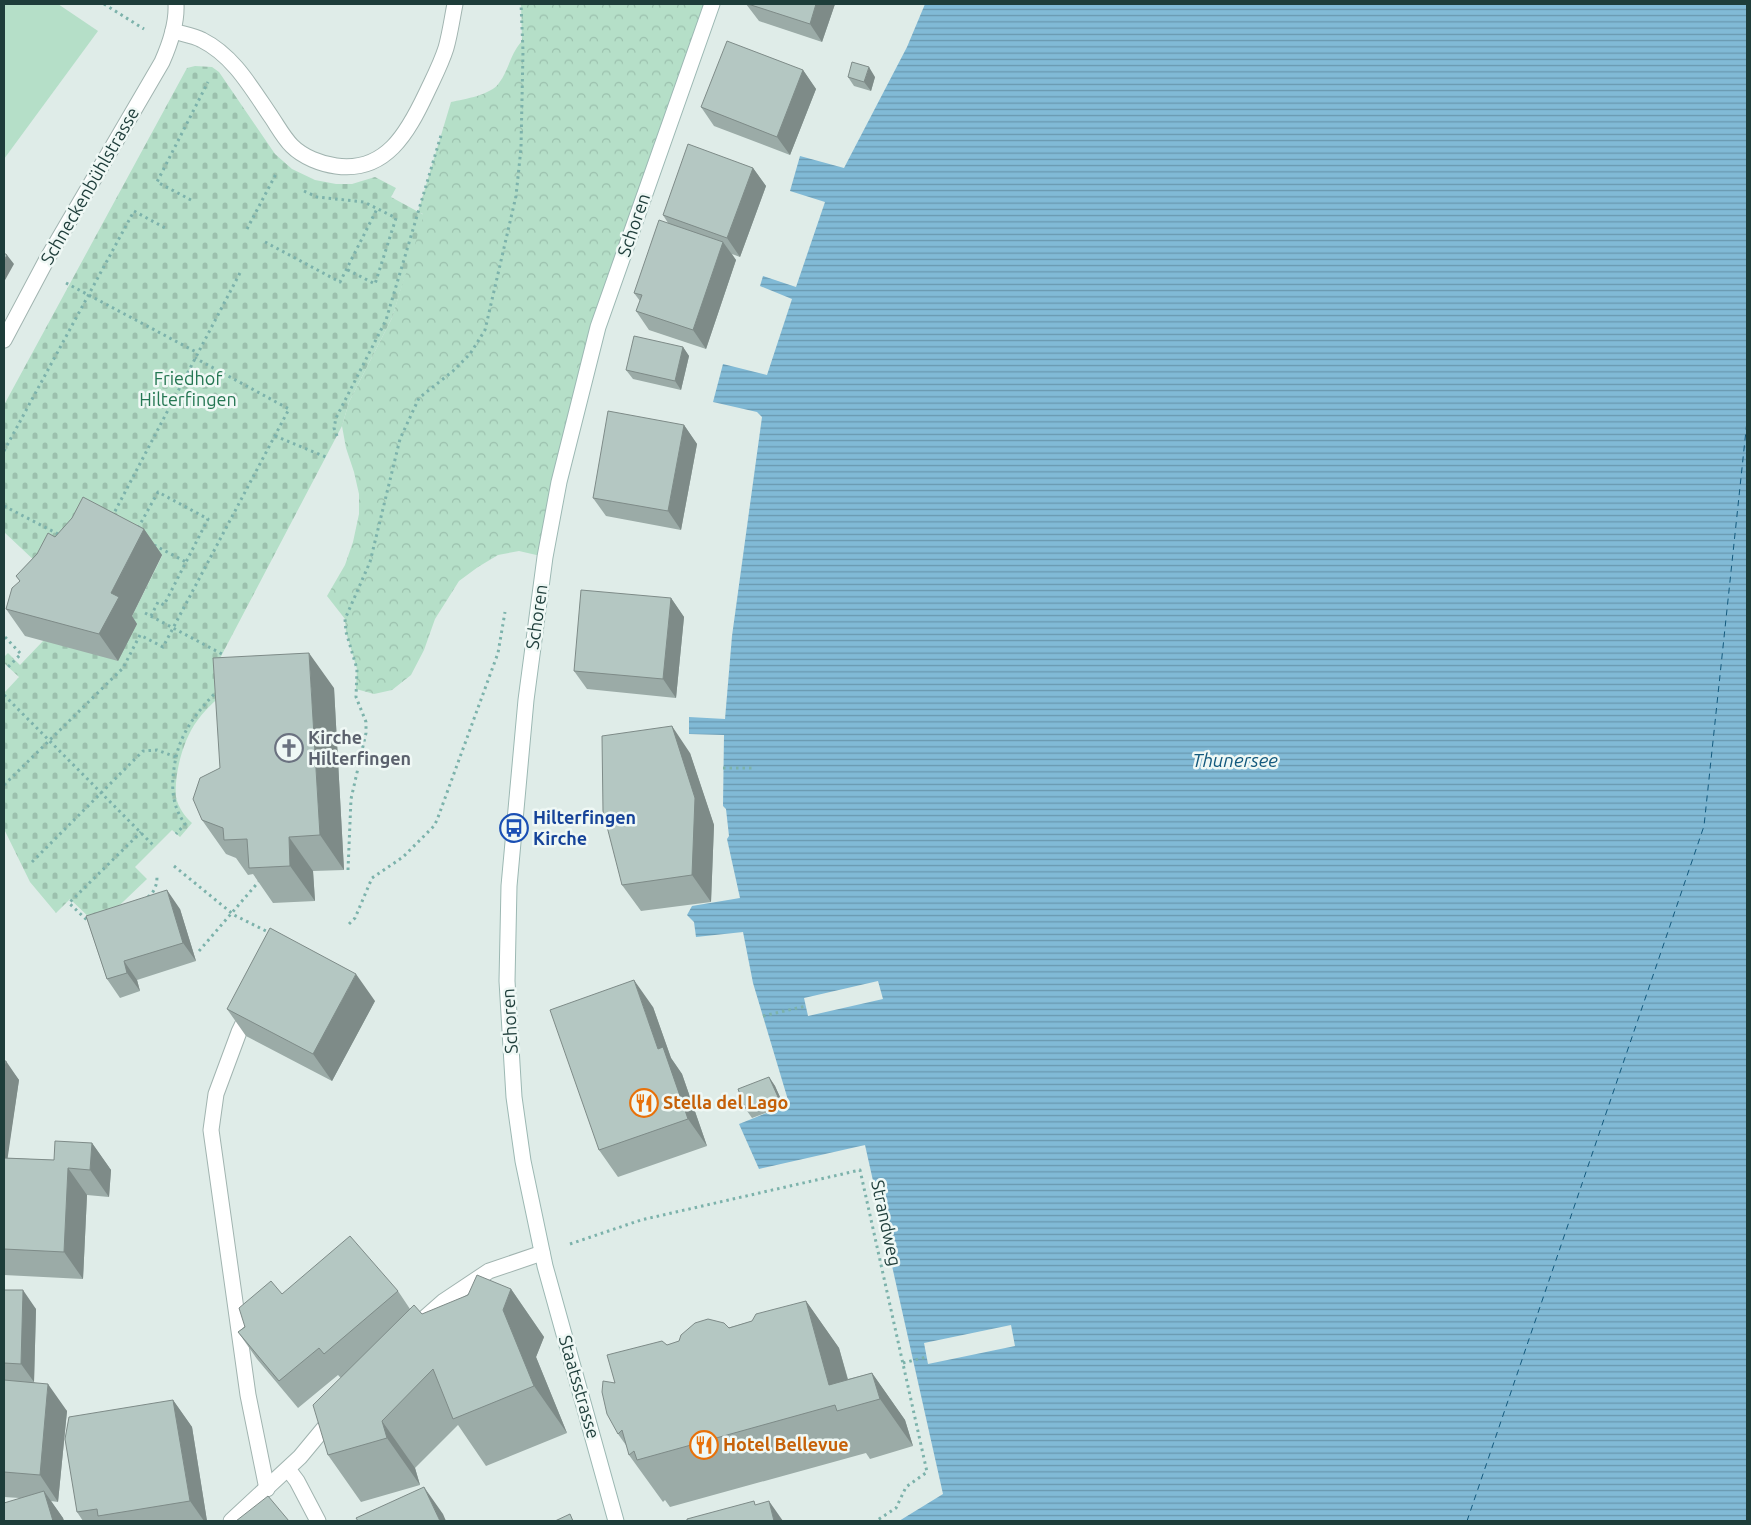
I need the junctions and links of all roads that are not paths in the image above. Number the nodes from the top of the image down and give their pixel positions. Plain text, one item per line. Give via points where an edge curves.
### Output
1 (176, 4) edge
2 (455, 4) edge
3 (712, 4) edge
4 (171, 37) junction
5 (4, 340) edge
6 (256, 995) edge
7 (542, 1253) junction
8 (410, 1332) edge
9 (344, 1404) edge
10 (288, 1469) junction
11 (267, 1489) junction
12 (231, 1521) edge
13 (318, 1521) edge
14 (616, 1521) edge

1 - 4 main road, Schneckenbühlstrasse
2 - 4 main road via 440,64 406,132 392,149 371,162 346,168 304,156 291,145 224,54 200,39
3 - 7 main road, Schoren via 598,327 559,482 540,591 526,700 509,886 507,981 514,1097
4 - 5 main road, Schneckenbühlstrasse via 162,62
6 - 11 main road via 216,1094 211,1130 248,1395
7 - 8 main road via 489,1271 444,1301
7 - 14 main road, Staatsstrasse
9 - 10 main road
10 - 11 main road
10 - 13 main road
11 - 12 main road

